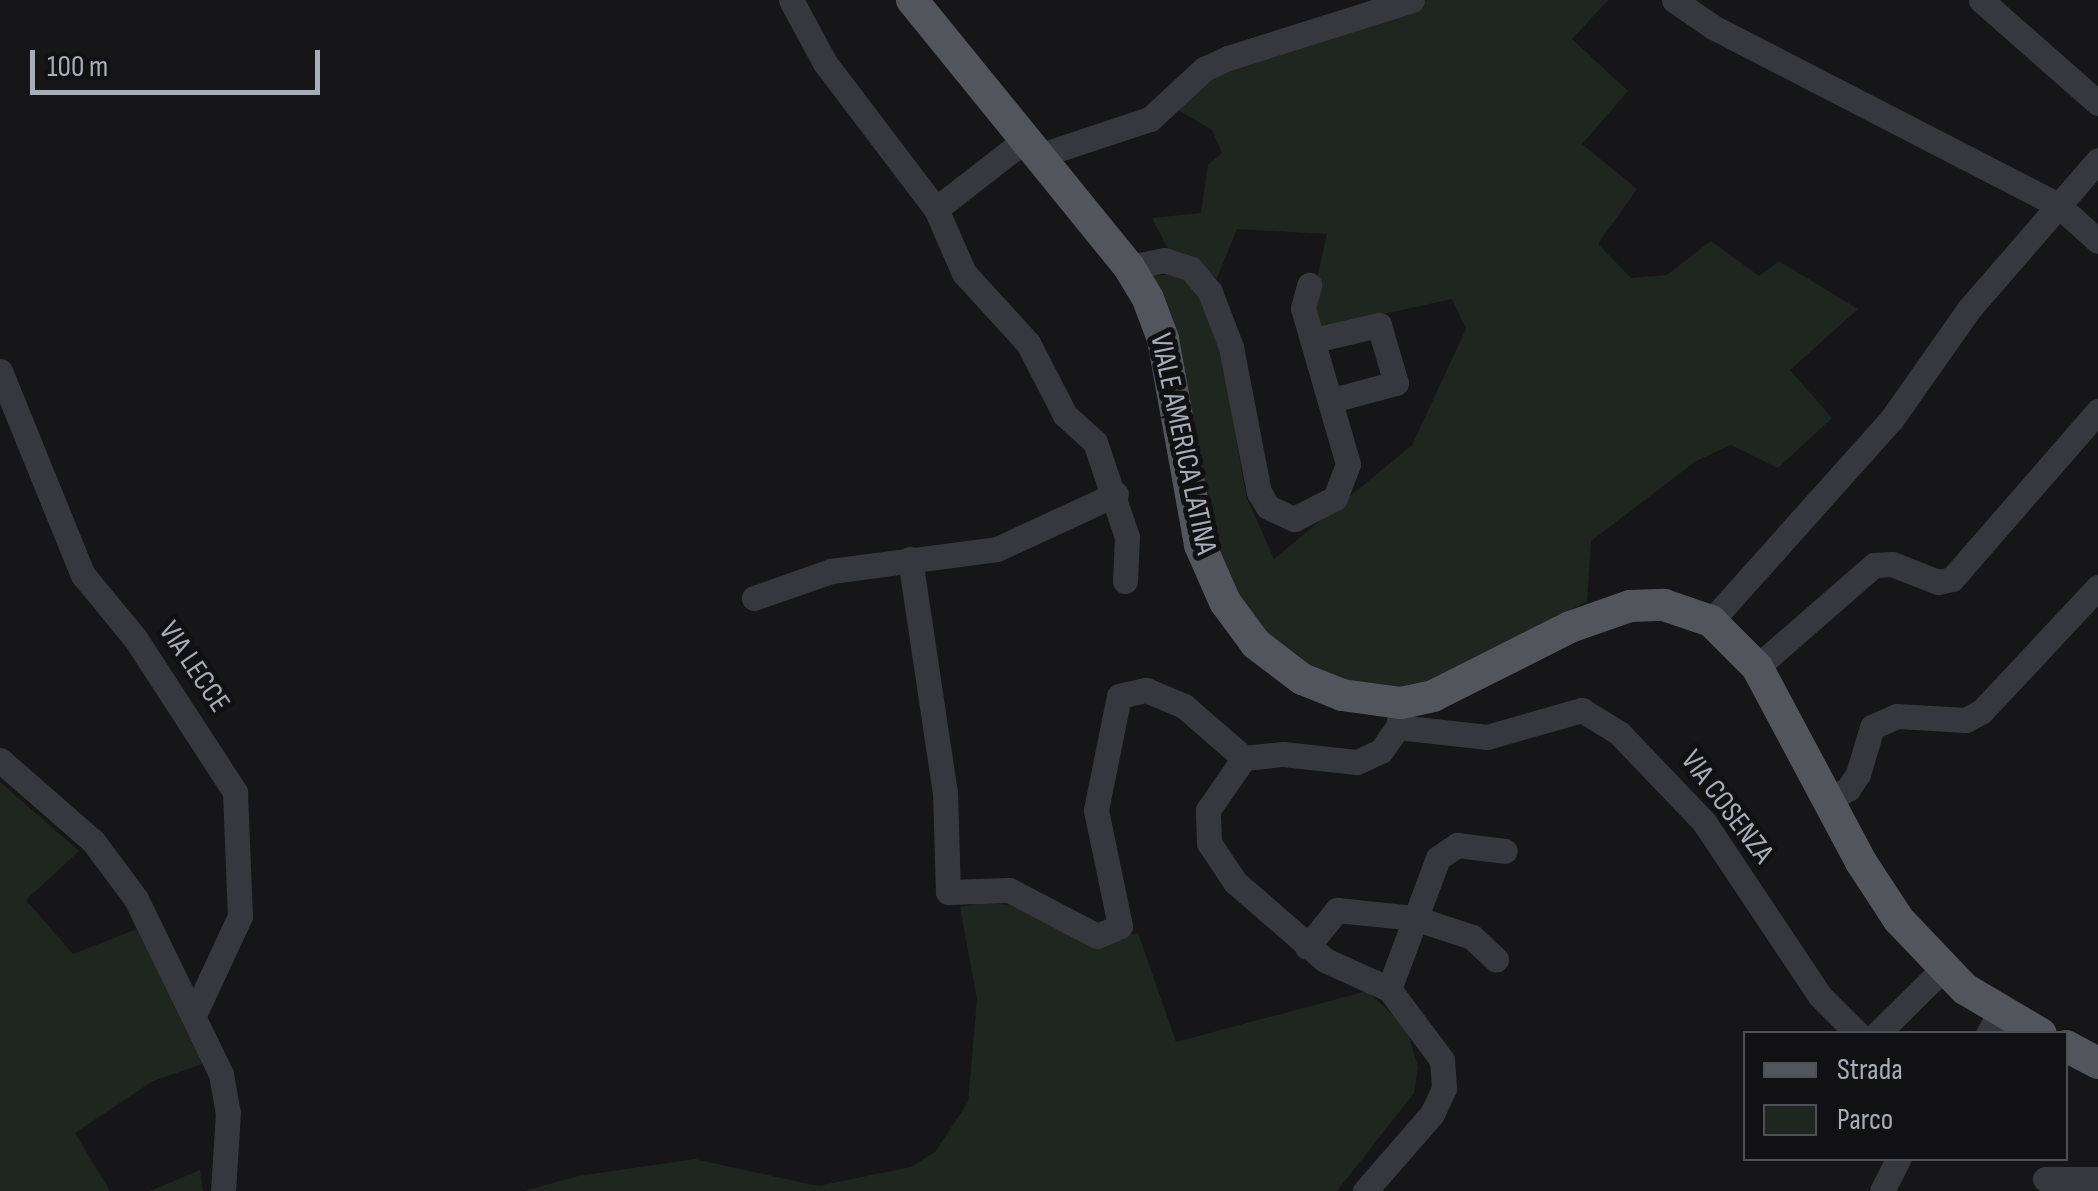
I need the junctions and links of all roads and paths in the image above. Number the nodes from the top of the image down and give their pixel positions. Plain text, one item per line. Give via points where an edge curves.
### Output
1 (791, 0) edge
2 (912, 0) edge
3 (1412, 0) edge
4 (1674, 0) edge
5 (1981, 0) edge
6 (2098, 103) edge
7 (1032, 148) junction
8 (2098, 160) edge
9 (2058, 205) junction
10 (936, 209) junction
11 (2098, 241) edge
12 (1130, 267) junction
13 (1308, 285) dead end
14 (1314, 340) junction
15 (0, 371) edge
16 (1332, 400) junction
17 (2098, 410) edge
18 (1116, 494) junction
19 (910, 560) junction
20 (1125, 581) dead end
21 (2098, 587) edge
22 (754, 598) dead end
23 (1711, 622) junction
24 (1758, 667) junction
25 (1400, 715) junction
26 (1244, 758) junction
27 (0, 760) edge
28 (1828, 800) junction
29 (1505, 851) dead end
30 (1414, 918) junction
31 (1307, 947) junction
32 (1496, 959) dead end
33 (1942, 969) junction
34 (1390, 989) junction
35 (194, 1015) junction
36 (1994, 1023) edge
37 (1855, 1031) edge
38 (1880, 1031) edge
39 (2028, 1031) edge
40 (2068, 1047) edge
41 (2098, 1064) edge
42 (1898, 1161) edge
43 (2045, 1179) dead end
44 (2098, 1179) edge
45 (223, 1191) edge
46 (1365, 1191) edge
47 (1882, 1191) edge

1 - 10 street via 816,50
2 - 7 main road, VIALE AMERICA LATINA
3 - 7 street via 1228,58 1204,70 1150,119
4 - 9 street via 1713,27
5 - 6 street
7 - 10 street
7 - 12 main road, VIALE AMERICA LATINA
8 - 9 street
9 - 11 street
9 - 23 street via 1970,309 1892,420
10 - 18 street via 964,273 1028,344 1065,414 1095,442
12 - 16 street via 1164,260 1190,269 1210,292 1231,347 1259,492 1280,516 1313,515 1346,483 1348,464
12 - 25 main road, VIALE AMERICA LATINA via 1163,339 1200,544 1225,602 1256,644 1302,679
13 - 14 street via 1303,308
14 - 16 street
14 - 16 street via 1379,326 1396,383
15 - 35 street, VIA LECCE via 83,575 136,638 235,792 240,916
17 - 24 street via 1952,578 1938,582 1892,564 1874,566
18 - 19 street via 996,548
18 - 20 street via 1127,537
19 - 22 street via 831,571
19 - 26 street via 945,792 948,892 1008,890 1096,936 1120,926 1096,810 1119,696 1146,690 1184,706
21 - 28 street via 1982,711 1966,720 1897,716 1872,728 1858,774
23 - 24 main road, VIALE AMERICA LATINA
23 - 25 main road, VIALE AMERICA LATINA via 1664,605 1630,606 1570,627
24 - 28 main road, VIALE AMERICA LATINA
25 - 26 street via 1381,751 1357,762 1283,754
25 - 37 street, VIA COSENZA via 1487,737 1582,710 1619,733 1704,822 1820,996
26 - 31 street via 1213,794 1209,843 1235,882
27 - 35 street via 93,841 136,899
28 - 33 main road, VIALE AMERICA LATINA via 1899,920
29 - 30 street via 1470,844 1447,850 1432,868
30 - 31 street via 1337,910
30 - 32 street via 1472,938
30 - 34 street
31 - 34 street
33 - 36 main road, VIALE AMERICA LATINA
33 - 38 street
34 - 46 street via 1442,1060 1444,1088 1394,1166
35 - 45 street via 228,1097
36 - 39 main road, VIALE AMERICA LATINA
40 - 41 main road
42 - 47 street
43 - 44 street

